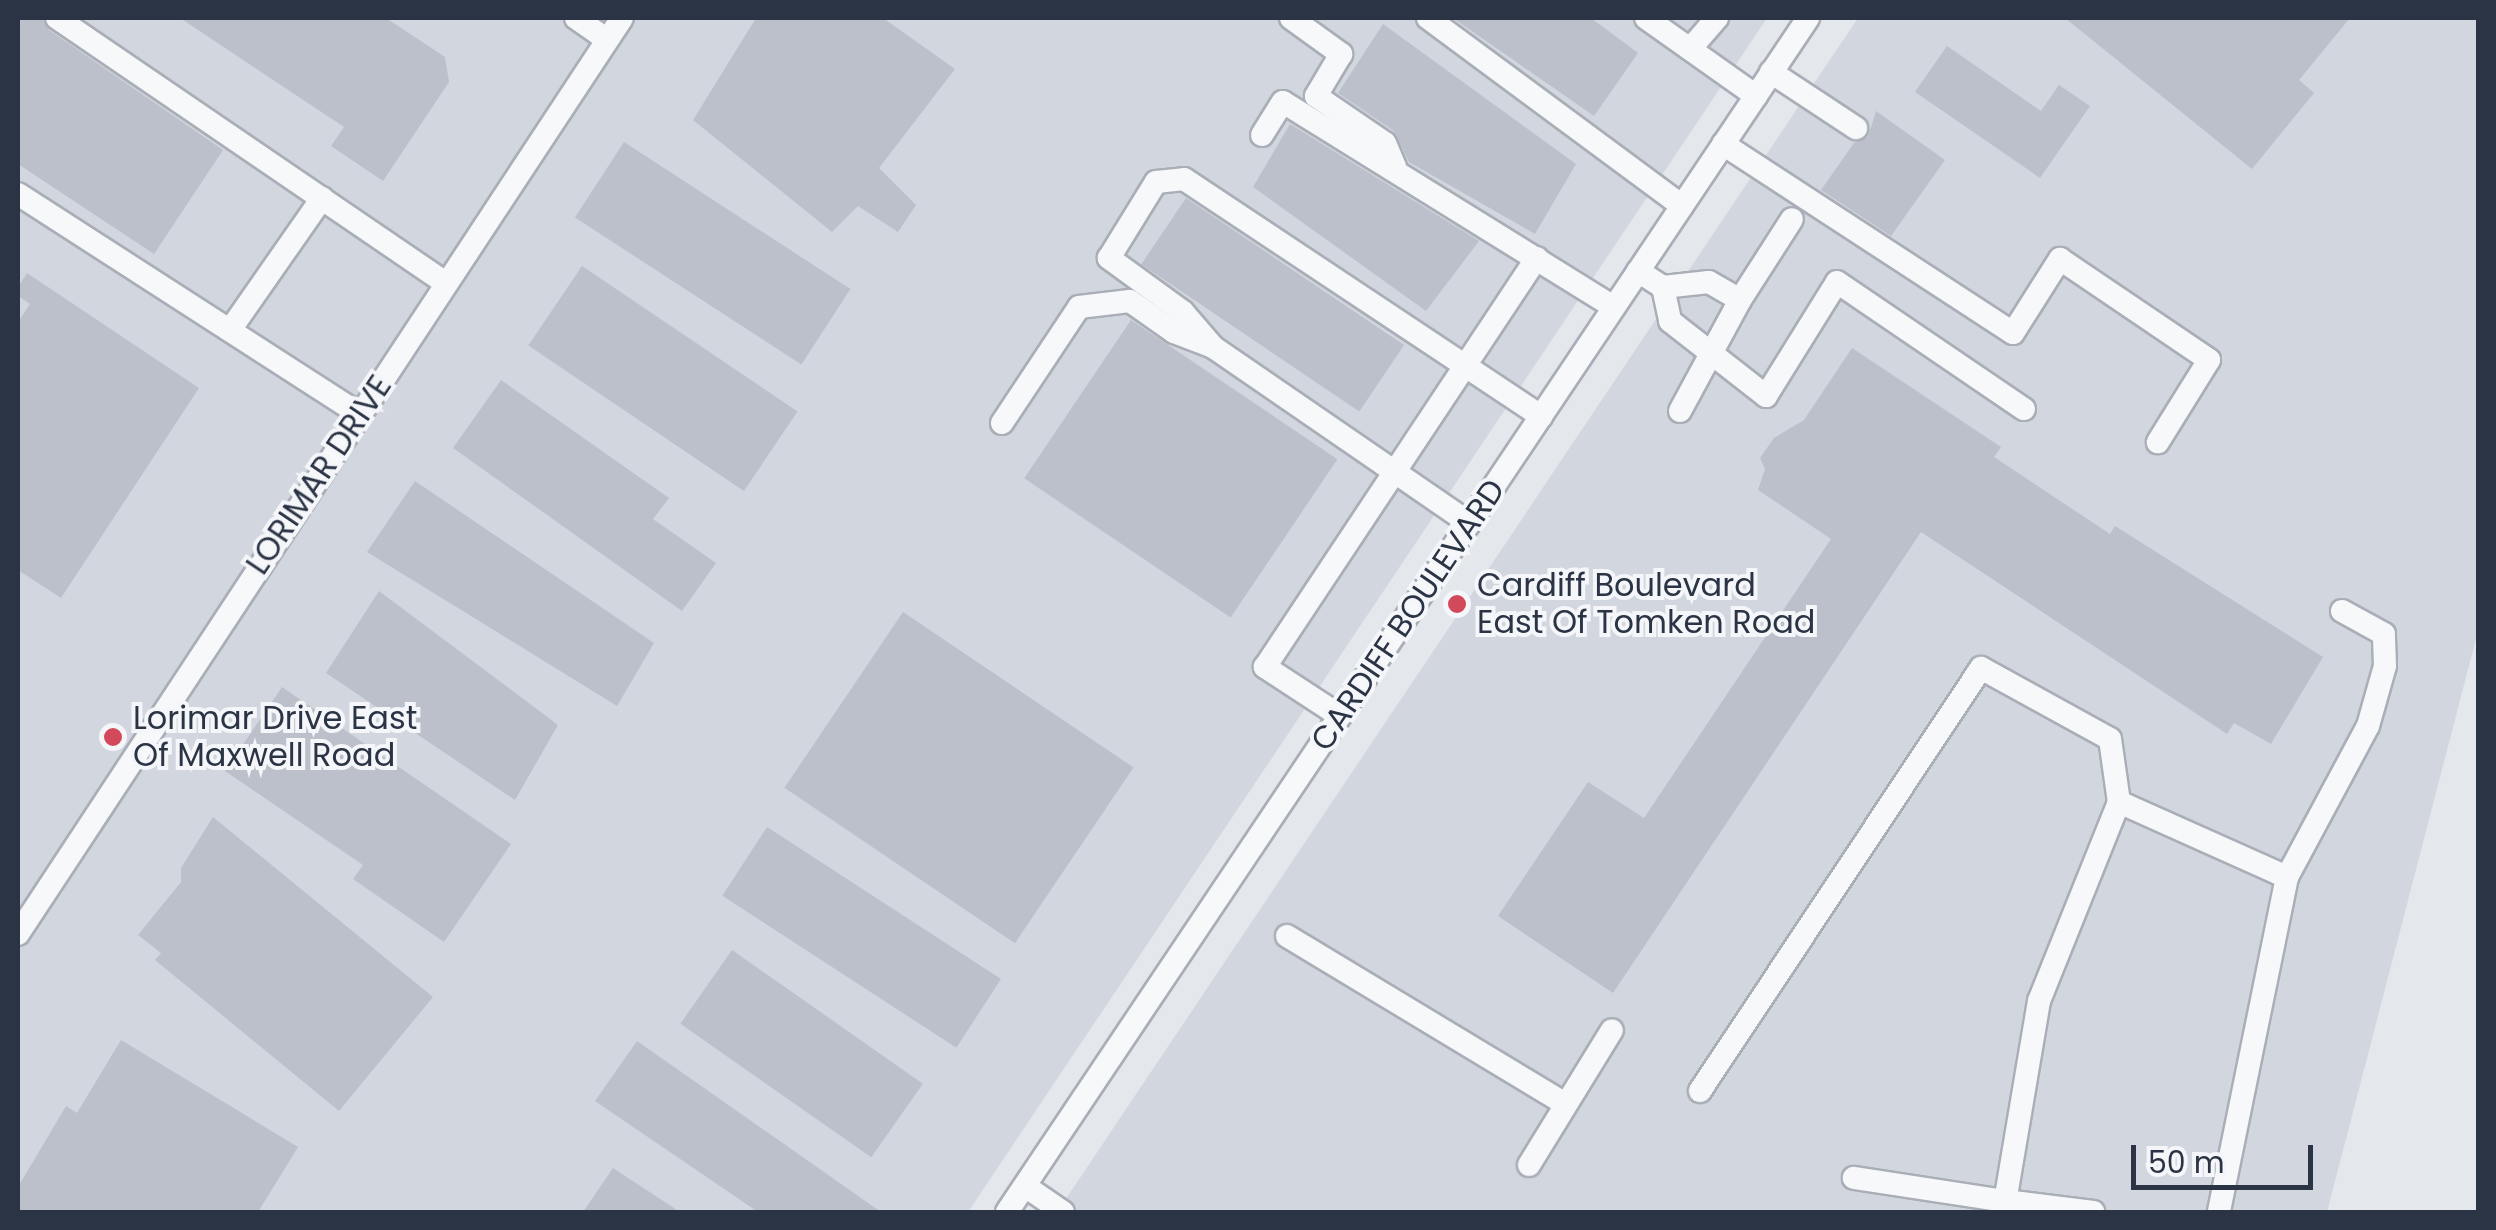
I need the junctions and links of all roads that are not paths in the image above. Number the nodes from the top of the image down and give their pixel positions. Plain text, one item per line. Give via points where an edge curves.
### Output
1 (57, 18) edge
2 (576, 18) edge
3 (622, 18) edge
4 (1290, 18) edge
5 (1428, 18) edge
6 (1646, 18) edge
7 (1716, 18) edge
8 (1808, 18) edge
9 (607, 40) junction
10 (1690, 49) junction
11 (1772, 72) junction
12 (1756, 96) junction
13 (1856, 128) dead end
14 (1262, 135) dead end
15 (1723, 144) junction
16 (1396, 167) junction
17 (18, 194) edge
18 (322, 198) junction
19 (1682, 206) junction
20 (1792, 219) dead end
21 (1537, 258) junction
22 (1638, 271) junction
23 (446, 283) junction
24 (1663, 287) junction
25 (1740, 300) junction
26 (1614, 307) junction
27 (230, 330) junction
28 (1213, 347) junction
29 (1712, 352) junction
30 (1466, 366) junction
31 (2024, 409) dead end
32 (1680, 411) dead end
33 (360, 414) junction
34 (1541, 416) junction
35 (1002, 423) dead end
36 (2158, 442) dead end
37 (1396, 473) junction
38 (1469, 524) junction
39 (2342, 612) dead end
40 (1340, 716) junction
41 (2119, 802) junction
42 (2287, 877) junction
43 (18, 930) edge
44 (1287, 936) dead end
45 (1612, 1030) dead end
46 (1700, 1091) dead end
47 (1565, 1104) junction
48 (1530, 1165) dead end
49 (1854, 1178) dead end
50 (1025, 1186) junction
51 (2004, 1207) edge
52 (1007, 1212) edge
53 (1064, 1212) edge
54 (2094, 1212) edge
55 (2219, 1212) edge

1 - 18 street
2 - 9 street
3 - 9 street, LORIMAR DRIVE
4 - 16 street via 1342,54 1316,96 1385,143
5 - 19 street
6 - 10 street
7 - 10 street
8 - 11 street, CARDIFF BOULEVARD
9 - 23 street, LORIMAR DRIVE
10 - 12 street
11 - 12 street, CARDIFF BOULEVARD
11 - 13 street
12 - 15 street, CARDIFF BOULEVARD
14 - 16 street via 1283,102 1373,160
15 - 19 street, CARDIFF BOULEVARD
15 - 36 street via 2013,333 2060,259 2210,360
16 - 21 street
17 - 27 street
18 - 23 street
18 - 27 street
19 - 22 street, CARDIFF BOULEVARD
20 - 25 street
21 - 26 street
21 - 30 street
22 - 24 street
22 - 26 street, CARDIFF BOULEVARD
23 - 33 street, LORIMAR DRIVE
24 - 25 street via 1709,282
24 - 29 street via 1670,321
25 - 29 street
26 - 34 street, CARDIFF BOULEVARD
27 - 33 street
28 - 30 street via 1183,312 1109,258 1156,182 1184,179
28 - 35 street via 1174,332 1130,301 1079,307
28 - 37 street
29 - 31 street via 1766,396 1838,282
29 - 32 street
30 - 34 street
30 - 37 street
33 - 43 street, LORIMAR DRIVE
34 - 38 street, CARDIFF BOULEVARD
37 - 38 street
37 - 40 street via 1265,667
38 - 40 street, CARDIFF BOULEVARD
39 - 42 street via 2384,634 2385,666 2368,726
40 - 50 street, CARDIFF BOULEVARD
41 - 42 street
41 - 46 street via 2110,739 1980,668
41 - 51 street via 2039,1001
42 - 55 street
44 - 47 street
45 - 47 street
47 - 48 street
49 - 51 street
50 - 52 street, CARDIFF BOULEVARD
50 - 53 street
51 - 54 street

